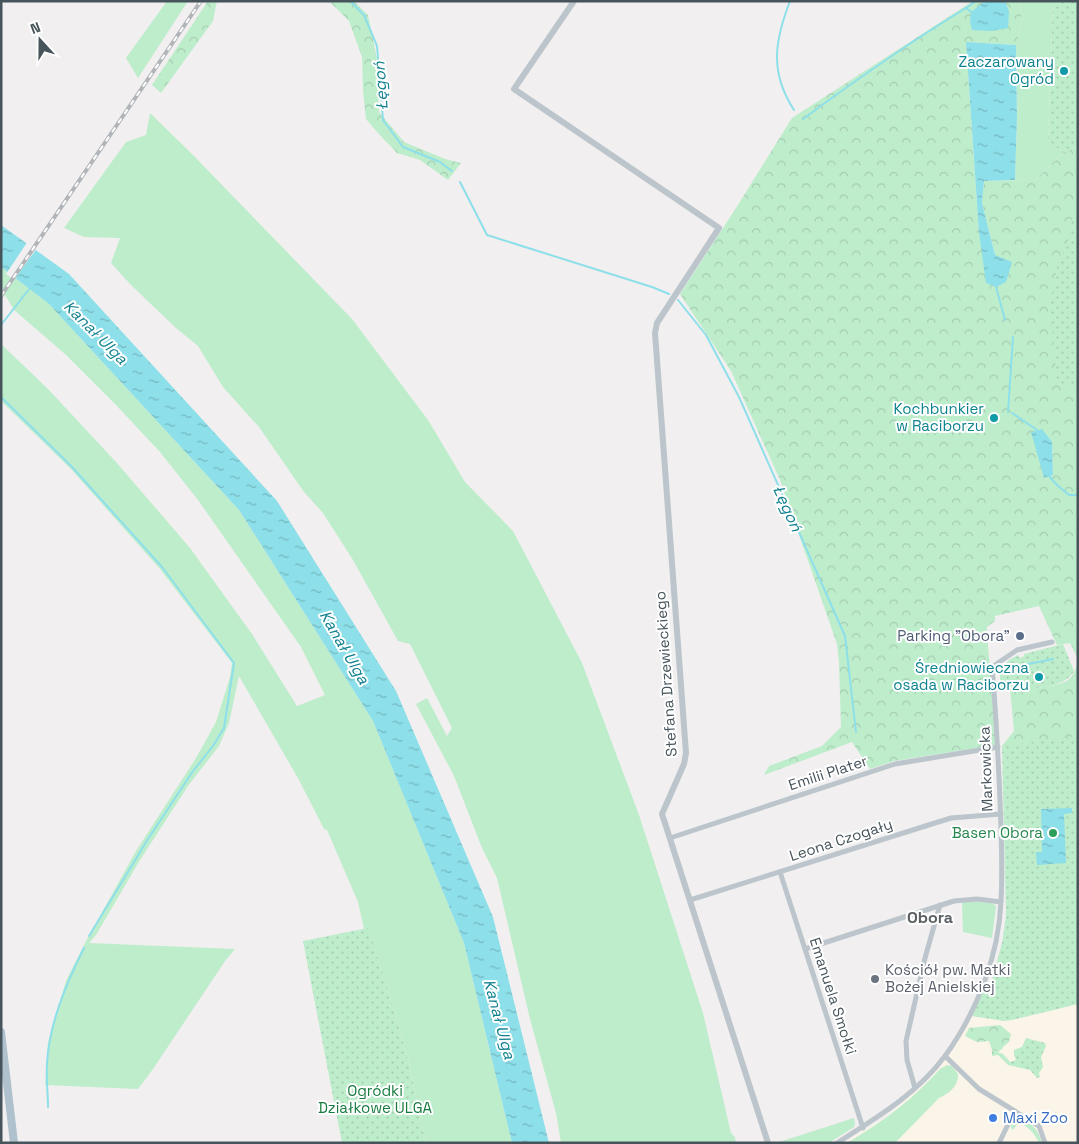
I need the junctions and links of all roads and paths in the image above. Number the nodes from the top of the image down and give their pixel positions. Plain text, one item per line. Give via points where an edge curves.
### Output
1 (574, 1) edge
2 (1052, 642) dead end
3 (998, 747) junction
4 (1000, 814) junction
5 (670, 838) junction
6 (780, 872) junction
7 (690, 900) junction
8 (1001, 902) junction
9 (940, 905) junction
10 (805, 949) junction
11 (1, 1032) edge
12 (945, 1056) junction
13 (915, 1088) junction
14 (1014, 1112) junction
15 (863, 1128) junction
16 (14, 1143) edge
17 (768, 1143) edge
18 (837, 1143) edge
19 (999, 1143) edge
20 (1045, 1143) edge

1 - 5 street, Stefana Drzewieckiego via 514,89 719,228 657,323 655,333 686,753 662,814
2 - 3 street, Markowicka via 1017,650 992,667
3 - 4 street, Markowicka
3 - 5 street, Emilii Plater via 895,764
4 - 6 street, Leona Czogały via 951,818
4 - 8 street, Markowicka
5 - 7 street, Stefana Drzewieckiego
6 - 7 street, Leona Czogały
6 - 10 street, Emanuela Smołki
7 - 17 street, Stefana Drzewieckiego
8 - 9 street via 954,901
8 - 12 street, Markowicka via 997,938 988,971 972,1012
9 - 10 street
9 - 13 street via 906,1041 907,1060
10 - 15 street, Emanuela Smołki
11 - 16 main road
12 - 13 street, Markowicka
12 - 14 street via 979,1089
13 - 15 street, Markowicka
14 - 19 street
14 - 20 street via 1039,1126
15 - 18 street, Markowicka

